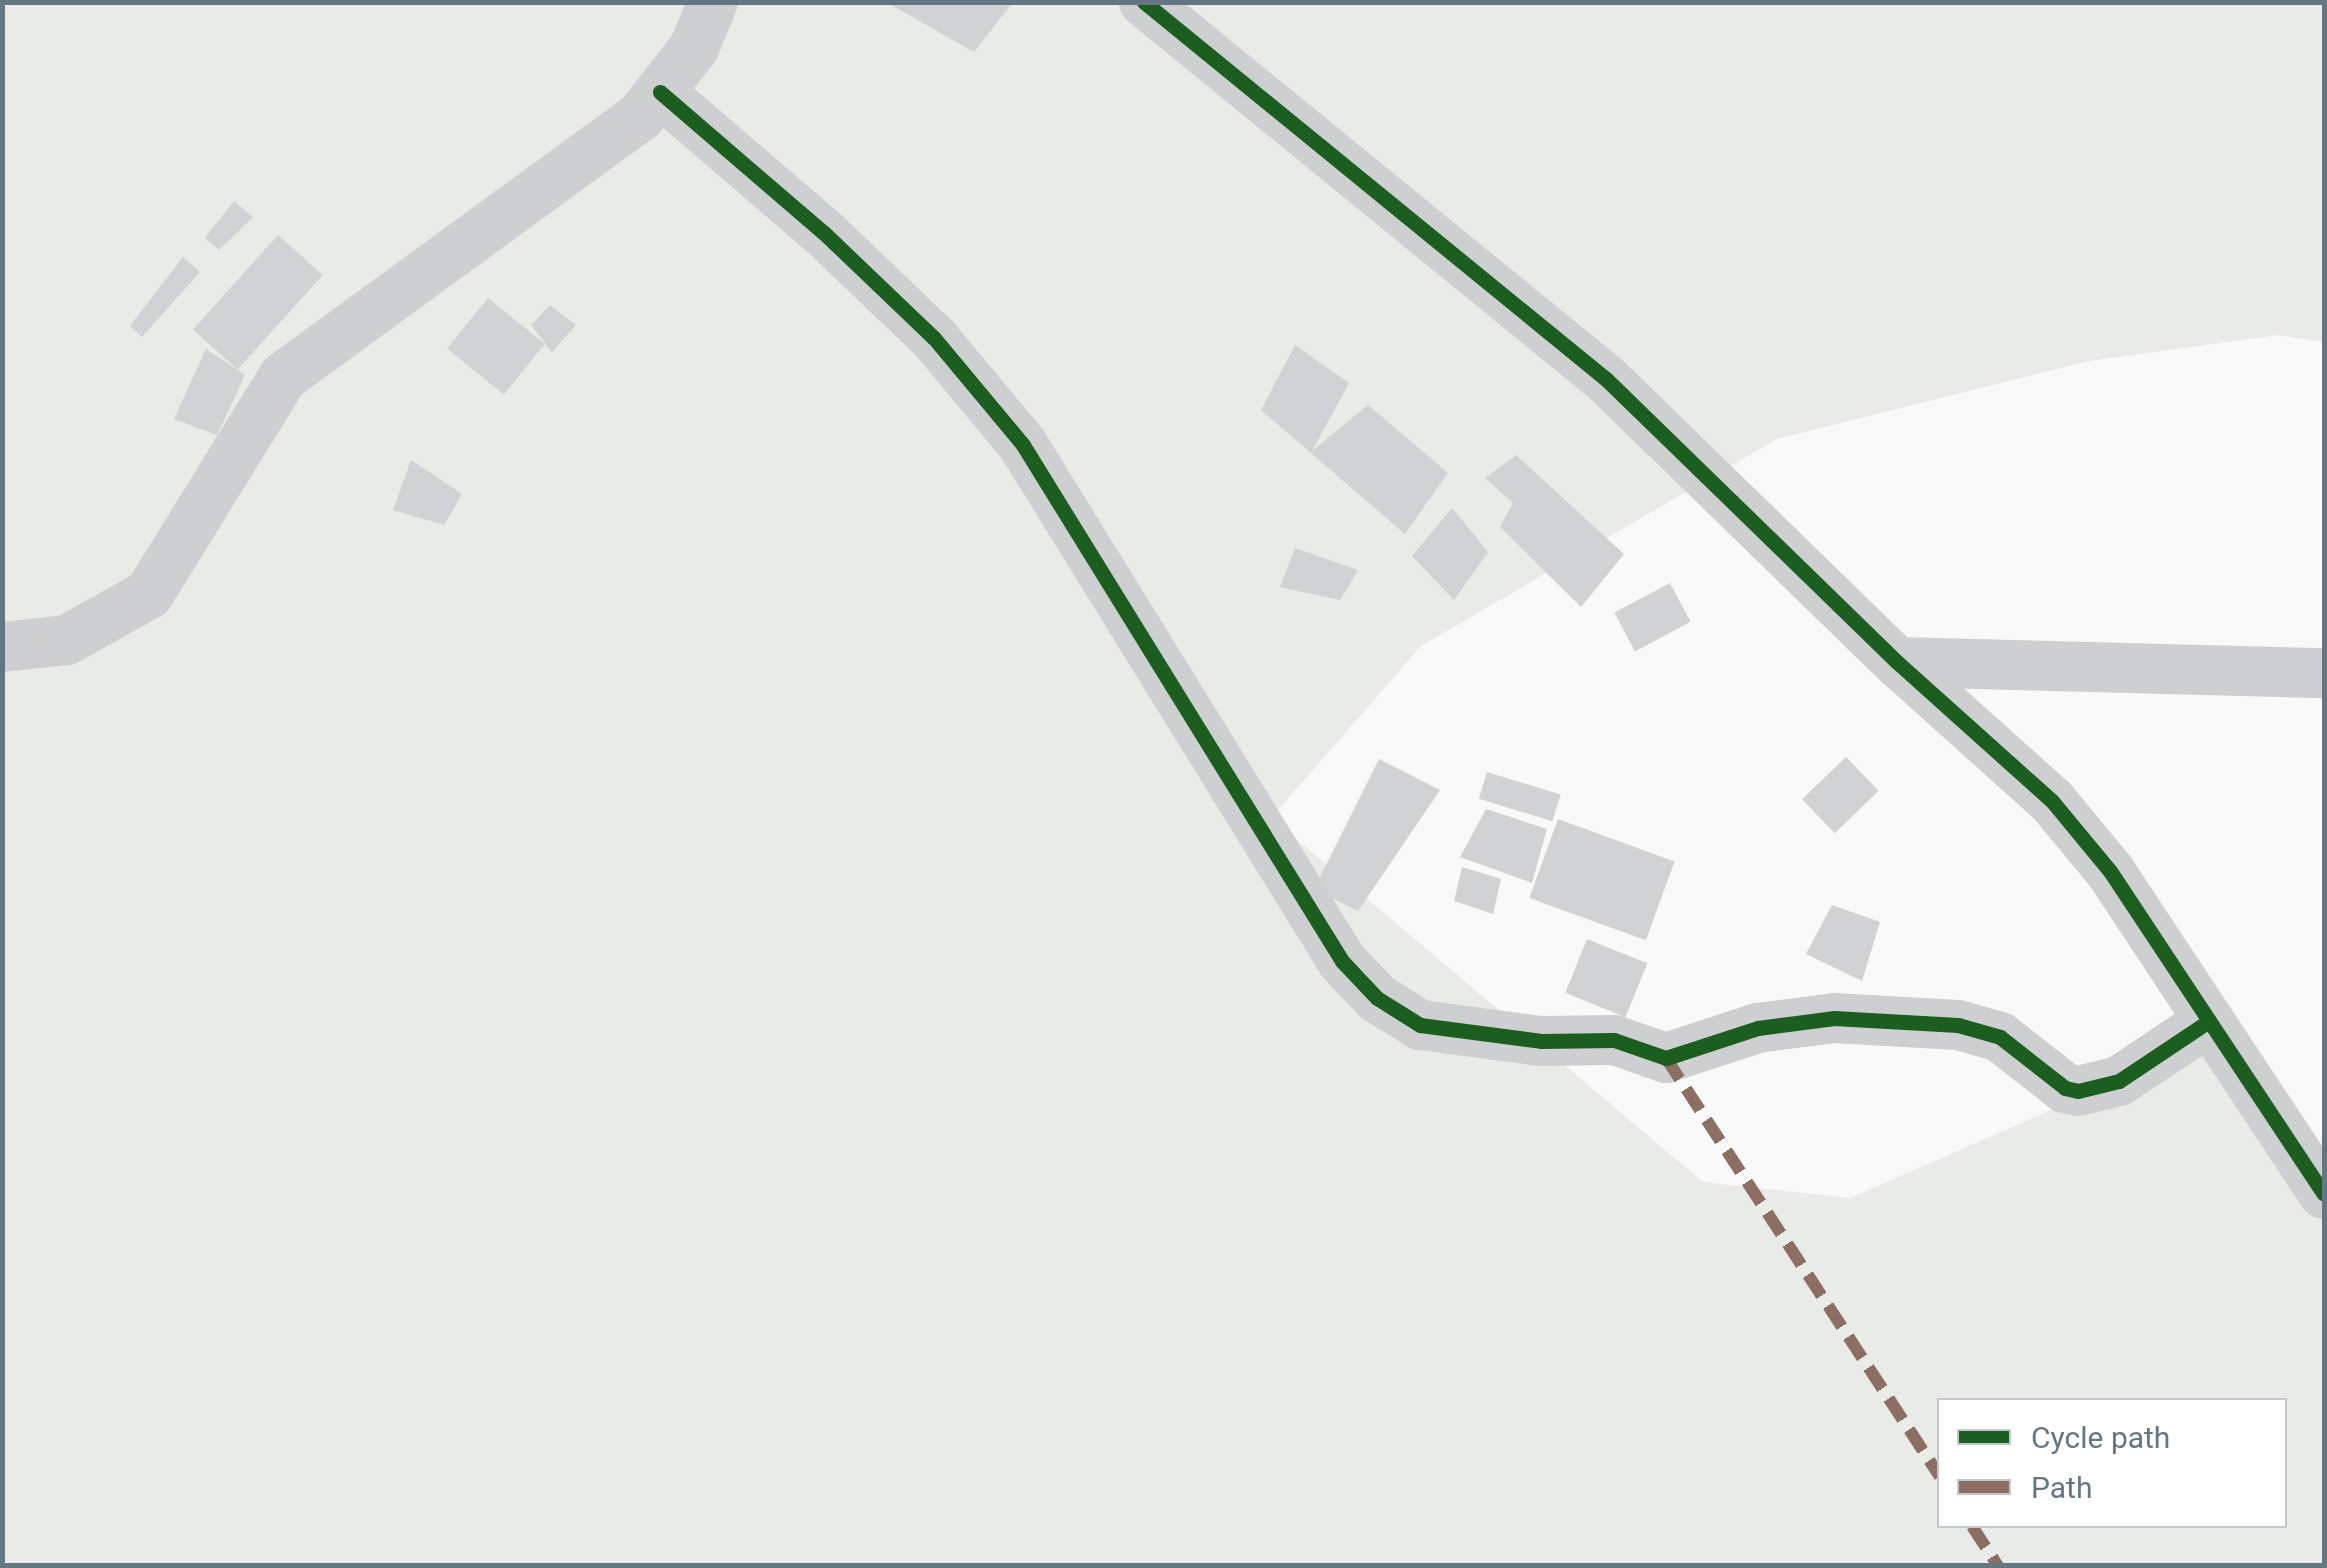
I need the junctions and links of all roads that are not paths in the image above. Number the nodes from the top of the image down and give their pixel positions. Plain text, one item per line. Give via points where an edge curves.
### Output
1 (713, 2) edge
2 (1144, 2) edge
3 (660, 92) junction
4 (2, 647) edge
5 (1897, 662) junction
6 (2324, 673) edge
7 (2209, 1021) junction
8 (2324, 1194) edge

1 - 3 street via 694,48
2 - 5 street via 1606,379
3 - 4 street via 640,116 283,377 149,594 67,640
3 - 7 street via 934,338 1023,445 1342,961 1377,998 1420,1025 1540,1041 1614,1040 1666,1058 1758,1028 1834,1018 1958,1025 2000,1037 2078,1092 2119,1081
5 - 6 street
5 - 7 street via 2052,801 2110,871
7 - 8 street

